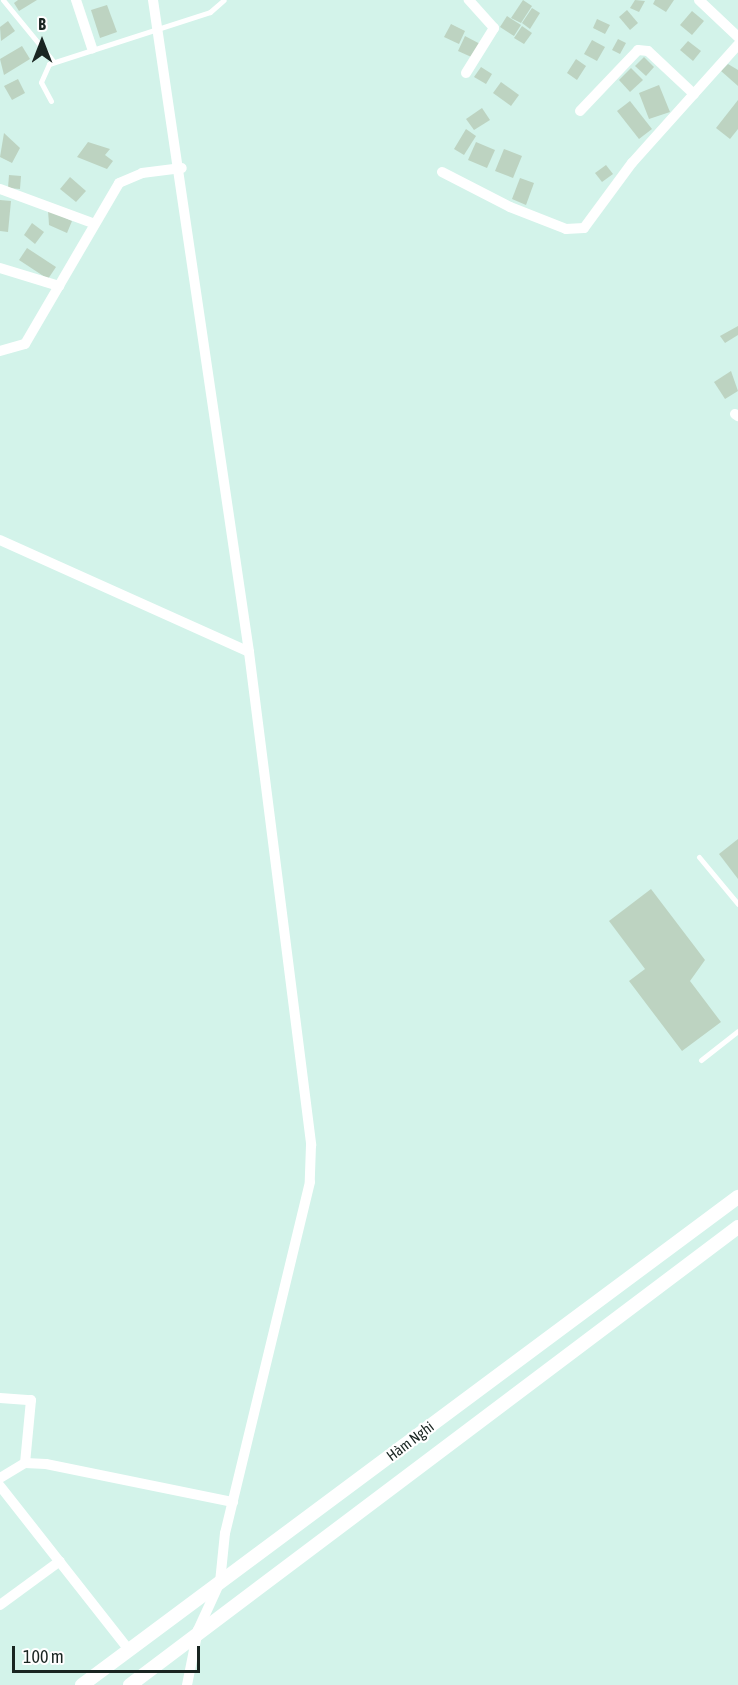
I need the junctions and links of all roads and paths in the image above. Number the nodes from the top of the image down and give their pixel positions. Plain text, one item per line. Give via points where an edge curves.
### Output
1 (3, 0) edge
2 (76, 0) edge
3 (153, 0) edge
4 (224, 0) edge
5 (469, 0) edge
6 (699, 0) edge
7 (158, 28) junction
8 (738, 37) edge
9 (738, 45) edge
10 (92, 48) junction
11 (54, 62) junction
12 (466, 73) dead end
13 (694, 94) junction
14 (51, 101) dead end
15 (580, 111) dead end
16 (182, 168) junction
17 (442, 172) dead end
18 (0, 189) edge
19 (95, 224) junction
20 (0, 268) edge
21 (59, 286) junction
22 (0, 351) edge
23 (0, 540) edge
24 (249, 652) junction
25 (699, 857) dead end
26 (738, 904) edge
27 (738, 1031) edge
28 (701, 1059) dead end
29 (738, 1197) edge
30 (738, 1227) edge
31 (0, 1398) edge
32 (25, 1463) junction
33 (0, 1478) edge
34 (0, 1486) edge
35 (233, 1502) junction
36 (60, 1561) junction
37 (220, 1582) junction
38 (0, 1605) edge
39 (198, 1630) junction
40 (129, 1650) junction
41 (82, 1685) edge
42 (130, 1685) edge
43 (187, 1685) edge

1 - 11 lane
2 - 10 street
3 - 7 street
4 - 7 lane via 210,12
5 - 12 street via 494,28
6 - 8 street
7 - 10 lane
7 - 16 street
9 - 13 street
10 - 11 lane
11 - 14 lane via 41,77
13 - 15 street via 648,51 638,50
13 - 17 street via 632,164 592,222 577,231 510,207
16 - 19 street via 142,173 119,183
16 - 24 street
18 - 19 street
19 - 21 street
20 - 21 street
21 - 22 street via 25,344
23 - 24 street
24 - 35 street via 311,1165
25 - 26 lane
27 - 28 lane
29 - 37 main road, Hàm Nghi
30 - 39 main road, Hàm Nghi
31 - 32 street via 31,1400
32 - 33 street
32 - 35 street
34 - 36 street
35 - 37 street
36 - 38 street
36 - 40 street
37 - 39 street
37 - 40 main road, Hàm Nghi
39 - 42 main road, Hàm Nghi
39 - 43 street
40 - 41 main road, Hàm Nghi

